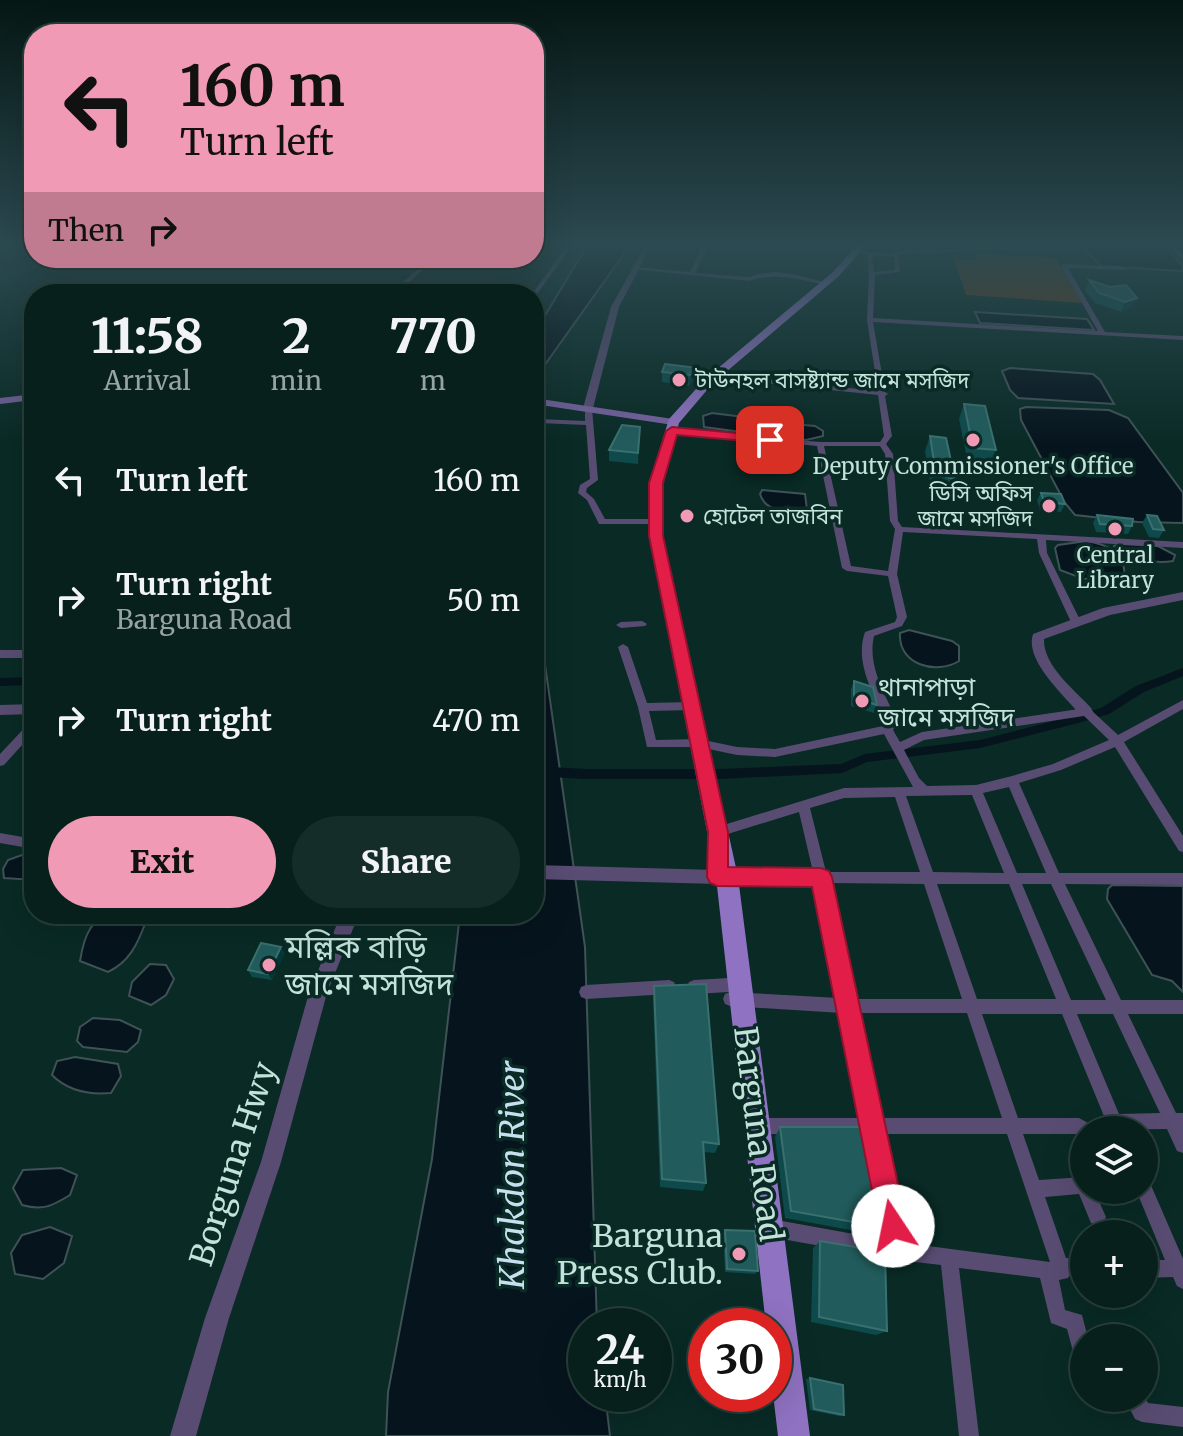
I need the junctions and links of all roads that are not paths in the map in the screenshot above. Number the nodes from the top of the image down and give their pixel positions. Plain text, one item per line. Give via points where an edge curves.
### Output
1 (614, 311) edge
2 (792, 311) edge
3 (870, 311) edge
4 (1090, 311) edge
5 (870, 320) junction
6 (1103, 334) junction
7 (1183, 338) edge
8 (716, 376) junction
9 (884, 394) junction
10 (24, 398) edge
11 (0, 401) edge
12 (544, 402) edge
13 (588, 408) junction
14 (544, 421) edge
15 (771, 421) dead end
16 (588, 423) junction
17 (673, 426) junction
18 (770, 440) junction
19 (820, 444) junction
20 (882, 444) junction
21 (655, 522) junction
22 (899, 529) junction
23 (1041, 536) junction
24 (1183, 545) edge
25 (892, 574) junction
26 (1183, 596) edge
27 (1076, 622) junction
28 (642, 624) dead end
29 (621, 625) dead end
30 (623, 647) dead end
31 (0, 654) edge
32 (24, 654) edge
33 (1183, 704) edge
34 (692, 706) junction
35 (643, 707) junction
36 (24, 709) edge
37 (0, 710) edge
38 (1086, 712) junction
39 (887, 729) junction
40 (24, 736) edge
41 (1114, 737) junction
42 (899, 748) junction
43 (701, 751) junction
44 (0, 762) edge
45 (1012, 781) junction
46 (920, 786) junction
47 (976, 790) junction
48 (899, 792) junction
49 (803, 805) junction
50 (715, 820) junction
51 (0, 838) edge
52 (24, 842) edge
53 (1183, 847) edge
54 (544, 872) edge
55 (722, 877) junction
56 (821, 877) junction
57 (927, 878) junction
58 (1055, 878) junction
59 (1014, 879) junction
60 (1183, 879) edge
61 (346, 924) edge
62 (586, 992) dead end
63 (733, 994) junction
64 (847, 1006) junction
65 (973, 1007) junction
66 (1183, 1007) edge
67 (1120, 1008) junction
68 (1067, 1009) junction
69 (1112, 1116) edge
70 (1178, 1121) edge
71 (1158, 1123) edge
72 (873, 1124) junction
73 (757, 1126) junction
74 (1070, 1126) edge
75 (1014, 1128) junction
76 (1183, 1145) edge
77 (1070, 1188) edge
78 (1034, 1189) junction
79 (1092, 1204) edge
80 (1151, 1204) edge
81 (1097, 1217) dead end
82 (770, 1227) junction
83 (898, 1251) junction
84 (949, 1258) junction
85 (1054, 1268) junction
86 (1070, 1268) edge
87 (1158, 1270) edge
88 (1181, 1272) edge
89 (769, 1308) edge
90 (1075, 1324) edge
91 (780, 1412) edge
92 (1142, 1412) edge
93 (1183, 1417) edge
94 (183, 1436) edge
95 (782, 1436) edge
96 (794, 1436) edge
97 (969, 1436) edge

1 - 13 street
2 - 8 main road, Barguna Road
3 - 5 street
4 - 6 street
5 - 6 street
5 - 9 street
6 - 7 street
8 - 9 street
8 - 17 main road, Barguna Road
9 - 20 street via 888,436
10 - 11 main road
12 - 13 main road
13 - 16 street
13 - 17 main road
14 - 16 street
15 - 18 street
16 - 21 street via 594,481 582,493 602,522
17 - 18 street
17 - 21 main road, Barguna Road via 656,483
18 - 19 street
19 - 20 street
19 - 25 street via 847,568
20 - 22 street via 889,454
21 - 34 main road, Barguna Road
22 - 23 street
22 - 25 street
23 - 24 street
23 - 27 street via 1043,553
25 - 39 street via 902,617 899,624 869,634 866,643 870,669 892,723
26 - 27 street
27 - 38 street via 1036,642 1052,673
28 - 29 street
30 - 35 street
31 - 32 street
33 - 41 street
34 - 35 street
34 - 43 main road, Barguna Road
35 - 43 street via 651,744
36 - 37 street
38 - 41 street
38 - 42 street via 922,736
39 - 42 street
39 - 43 street via 775,753
40 - 44 street
41 - 45 street via 1057,767
41 - 53 street
42 - 46 street
43 - 50 main road, Barguna Road
45 - 47 street
45 - 58 street
46 - 47 street
46 - 48 street
47 - 59 street
48 - 49 street via 844,793
48 - 57 street
49 - 50 street
49 - 56 street
50 - 55 main road, Barguna Road
51 - 52 street
54 - 55 street
55 - 56 street
55 - 63 main road, Barguna Road
56 - 57 street
56 - 64 street
57 - 59 street
57 - 65 street
58 - 59 street
58 - 60 street
58 - 67 street
59 - 68 street
61 - 94 street, Borguna Hwy via 318,993 275,1150
62 - 63 street
63 - 64 street
63 - 73 main road, Barguna Road
63 - 89 main road, Barguna Road
64 - 65 street
64 - 72 street
65 - 68 street
65 - 75 street
66 - 67 street
67 - 68 street
67 - 70 street
68 - 69 street
70 - 71 street
70 - 76 street
72 - 73 street
72 - 75 street
72 - 83 street
73 - 82 main road, Barguna Road
74 - 75 street
75 - 78 street
77 - 78 street
78 - 85 street
79 - 81 street
80 - 88 street
82 - 83 street
82 - 96 main road, Barguna Road
83 - 84 street
84 - 85 street
84 - 97 street
85 - 86 street
85 - 90 street via 1057,1317
87 - 88 street
91 - 95 main road
92 - 93 street

